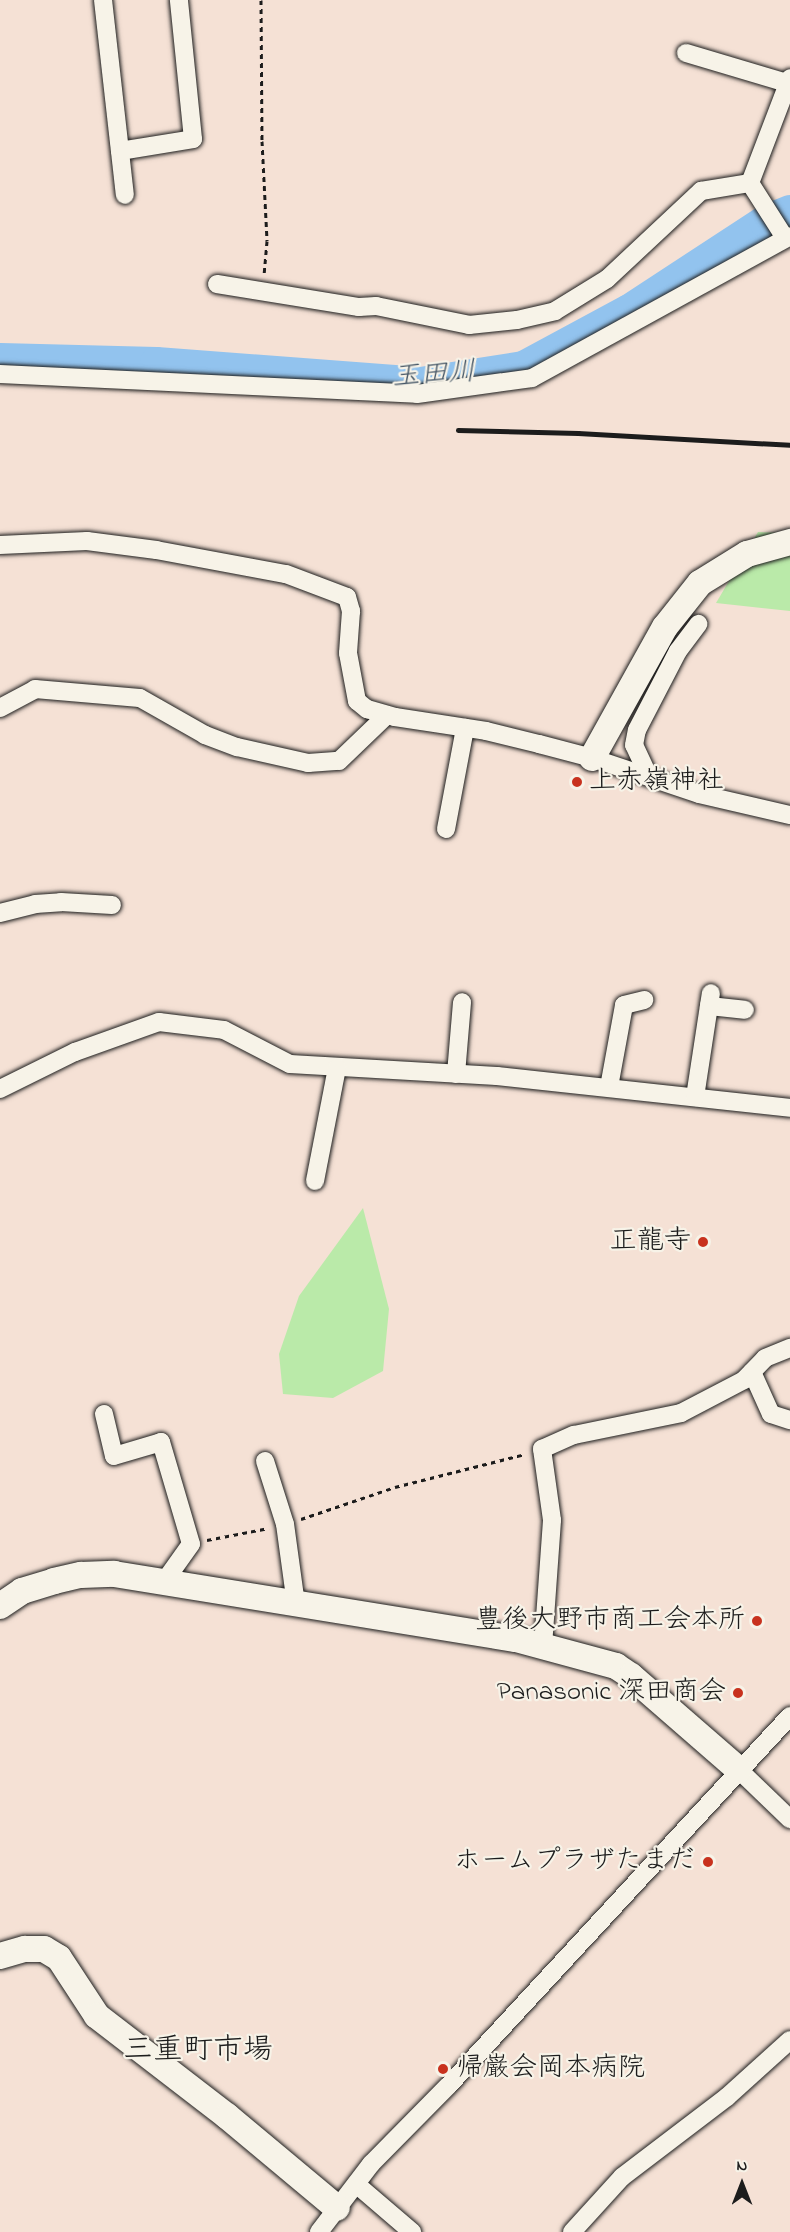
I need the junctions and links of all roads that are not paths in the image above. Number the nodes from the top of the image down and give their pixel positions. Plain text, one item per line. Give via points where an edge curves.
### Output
1 (103, 0) edge
2 (179, 0) edge
3 (686, 53) dead end
4 (790, 82) edge
5 (120, 152) junction
6 (752, 185) junction
7 (125, 195) dead end
8 (785, 235) edge
9 (217, 284) dead end
10 (0, 374) edge
11 (790, 542) edge
12 (0, 545) edge
13 (698, 624) dead end
14 (0, 708) edge
15 (387, 715) junction
16 (465, 728) junction
17 (592, 758) junction
18 (649, 777) junction
19 (790, 815) edge
20 (446, 829) dead end
21 (112, 905) dead end
22 (0, 913) edge
23 (644, 1000) dead end
24 (462, 1002) dead end
25 (745, 1010) dead end
26 (337, 1068) junction
27 (456, 1074) junction
28 (609, 1087) junction
29 (0, 1089) edge
30 (695, 1097) junction
31 (790, 1108) edge
32 (315, 1181) dead end
33 (790, 1347) edge
34 (752, 1372) junction
35 (104, 1414) dead end
36 (790, 1420) edge
37 (265, 1461) dead end
38 (164, 1582) junction
39 (296, 1604) junction
40 (0, 1606) edge
41 (543, 1646) junction
42 (790, 1716) edge
43 (739, 1770) junction
44 (790, 1819) edge
45 (0, 1956) edge
46 (790, 2040) edge
47 (356, 2184) junction
48 (337, 2208) junction
49 (319, 2232) edge
50 (412, 2232) edge
51 (572, 2232) edge

1 - 5 street
2 - 5 street via 193,139
3 - 4 street
4 - 6 street
5 - 7 street
6 - 8 street
6 - 9 street via 701,191 608,279 555,311 518,320 469,324 376,306 359,308
8 - 10 street via 532,378 417,394
11 - 17 street via 747,554 700,583 665,627
12 - 15 street via 87,541 156,550 286,574 347,597 351,611 348,653 357,701 367,709
13 - 18 street via 678,651 637,730 634,745
14 - 15 street via 35,689 140,698 215,739 308,763 339,761
15 - 16 street
16 - 17 street
16 - 20 street
17 - 18 street
18 - 19 street via 699,794
21 - 22 street via 61,902
23 - 28 street via 624,1005
24 - 27 street
25 - 30 street via 710,1000
26 - 27 street
26 - 29 street via 290,1064 224,1030 159,1022 75,1052
26 - 32 street
27 - 28 street
28 - 30 street
30 - 31 street
33 - 34 street via 765,1358
34 - 36 street via 771,1414
34 - 41 street via 681,1413 574,1435 542,1449 552,1521
35 - 38 street via 114,1456 161,1442 191,1544
37 - 39 street via 285,1524
38 - 39 street
38 - 40 street via 114,1574 81,1575 22,1591
39 - 41 street
41 - 43 street via 616,1666
42 - 43 street
43 - 44 street
43 - 47 street
45 - 48 street via 25,1948 44,1949 59,1958 97,2016 227,2116
46 - 51 street via 727,2097 622,2177
47 - 48 street
47 - 50 street
48 - 49 street

